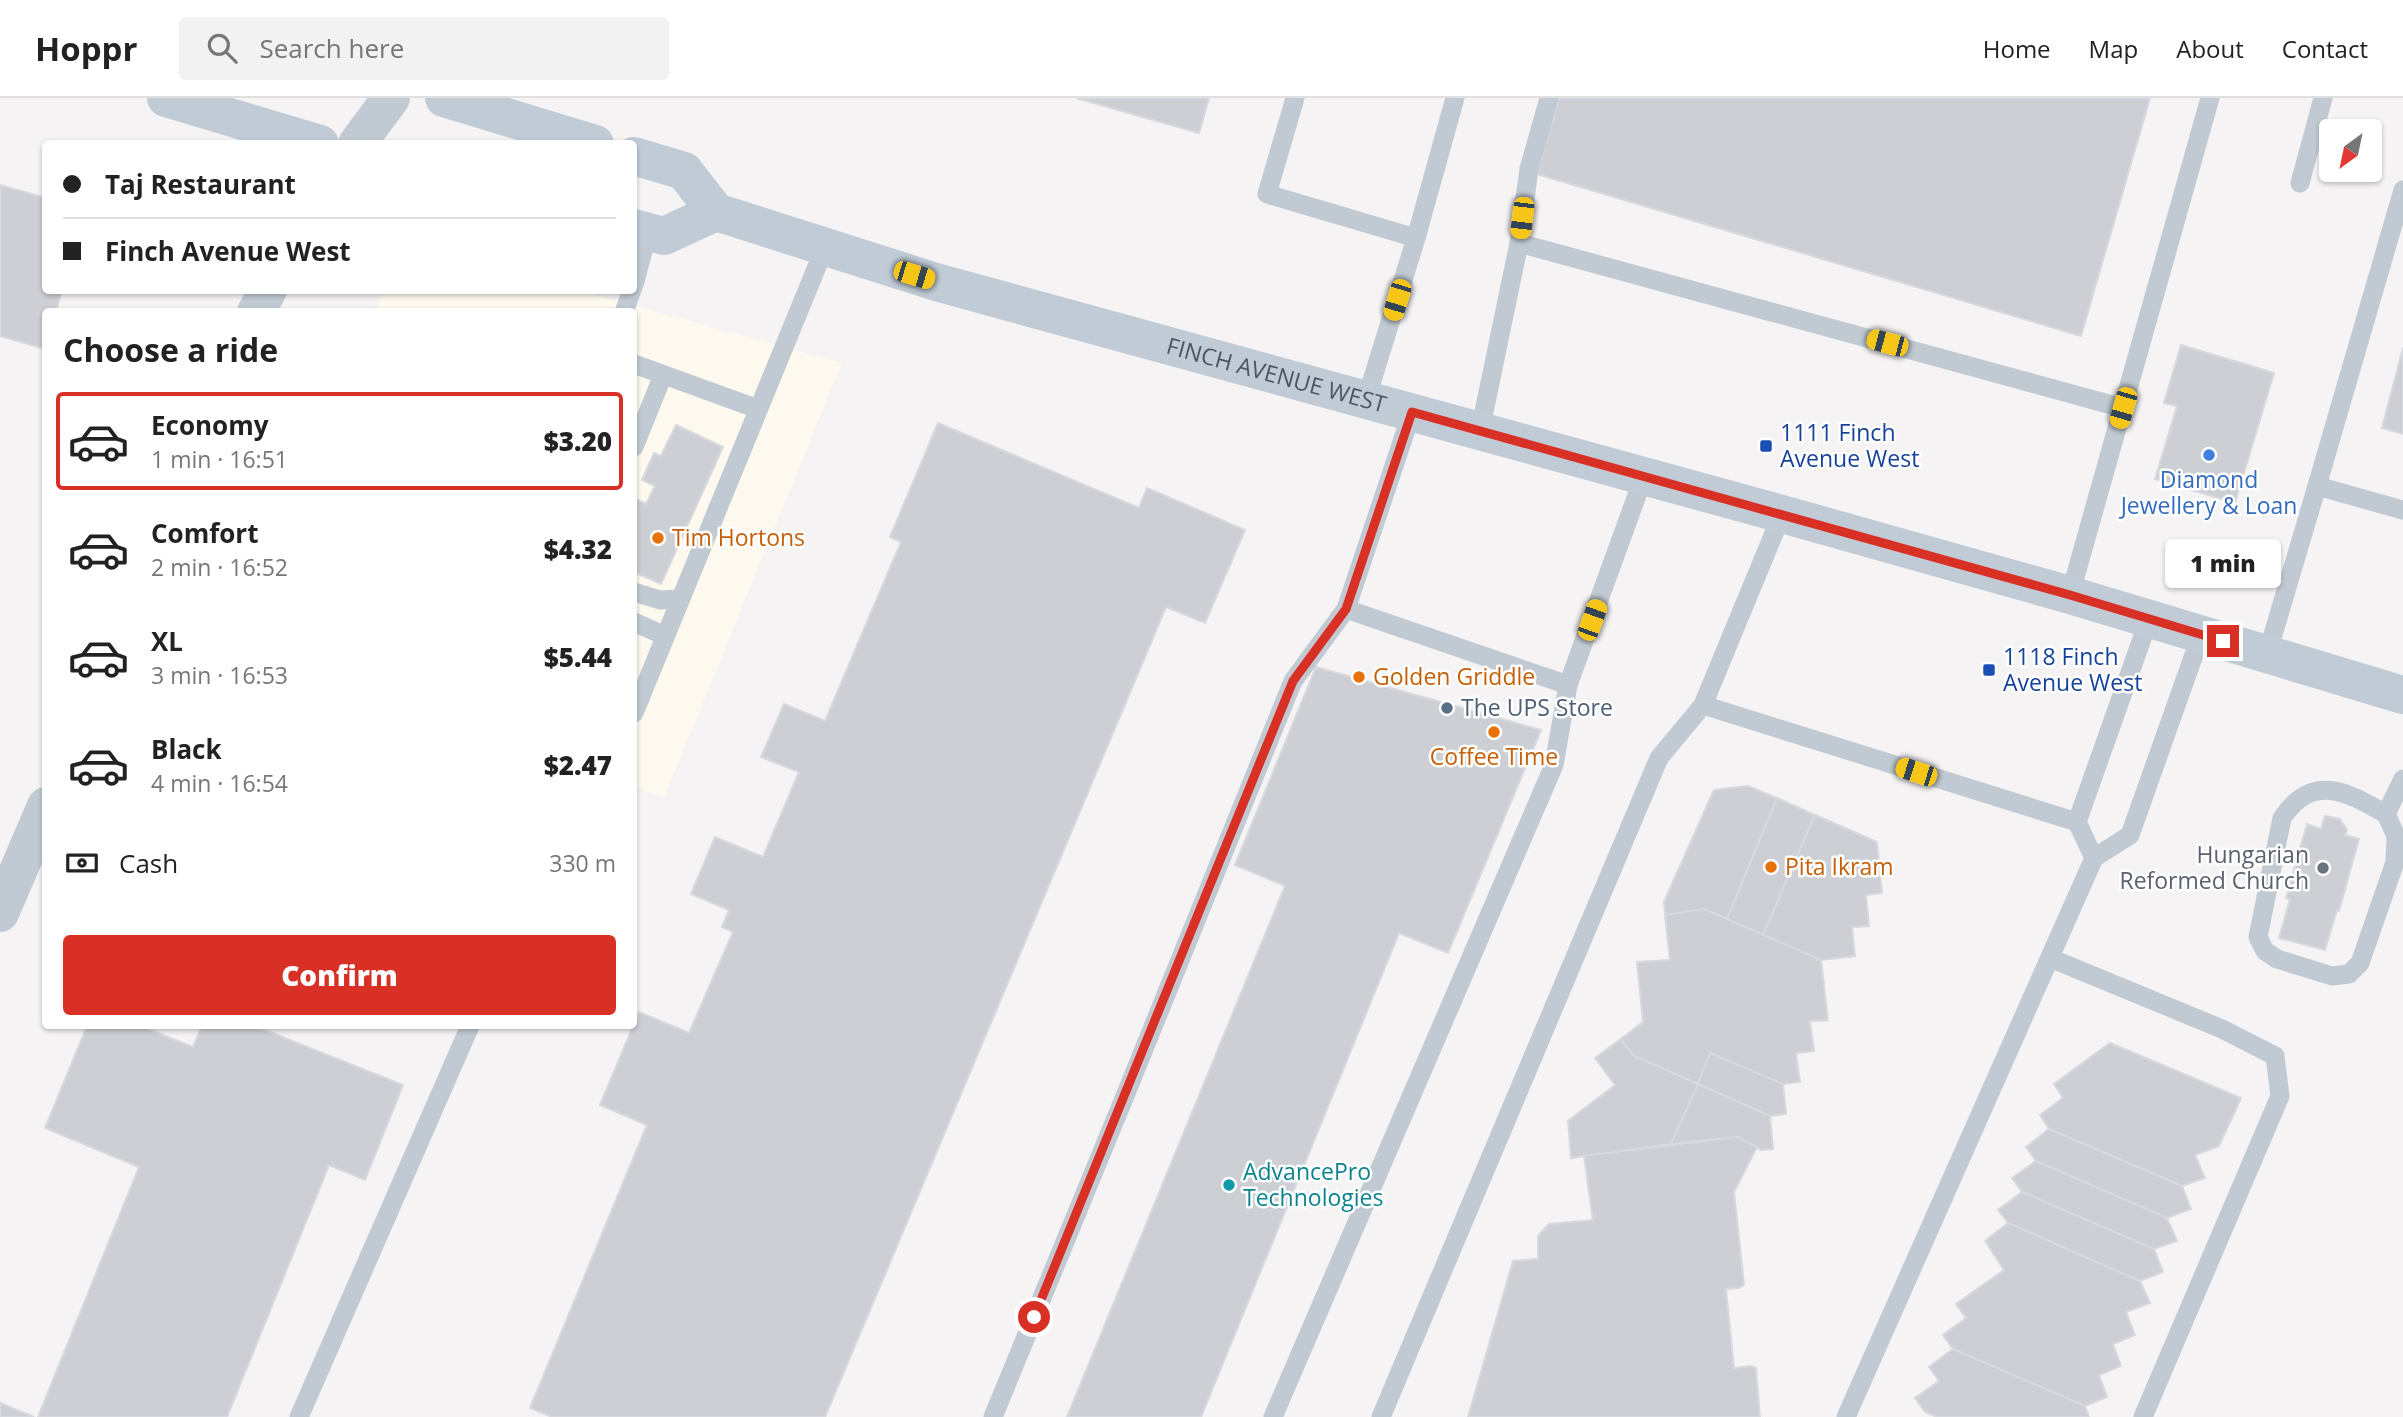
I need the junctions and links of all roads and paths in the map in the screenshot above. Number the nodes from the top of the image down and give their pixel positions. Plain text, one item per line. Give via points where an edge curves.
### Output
1 (166, 98) edge
2 (391, 98) edge
3 (444, 98) edge
4 (1295, 98) edge
5 (1455, 98) edge
6 (1549, 98) edge
7 (2210, 98) edge
8 (2323, 98) edge
9 (307, 140) edge
10 (360, 140) edge
11 (582, 140) edge
12 (637, 157) edge
13 (2300, 183) dead end
14 (2403, 190) edge
15 (716, 212) junction
16 (641, 230) edge
17 (1416, 238) junction
18 (1519, 243) junction
19 (825, 247) junction
20 (637, 261) edge
21 (637, 366) edge
22 (663, 375) junction
23 (1366, 400) junction
24 (2123, 408) junction
25 (758, 409) junction
26 (1412, 412) junction
27 (1480, 431) junction
28 (637, 440) edge
29 (1644, 476) junction
30 (2317, 486) junction
31 (2403, 510) edge
32 (1782, 514) junction
33 (637, 593) edge
34 (2070, 595) junction
35 (680, 599) junction
36 (1346, 609) junction
37 (2149, 619) junction
38 (637, 623) edge
39 (2201, 635) junction
40 (665, 636) junction
41 (2267, 655) junction
42 (1568, 685) junction
43 (2403, 695) edge
44 (1703, 705) junction
45 (637, 706) edge
46 (2403, 779) edge
47 (2386, 814) junction
48 (42, 818) edge
49 (2077, 822) junction
50 (2094, 858) junction
51 (0, 913) edge
52 (2050, 958) junction
53 (469, 1029) edge
54 (299, 1417) edge
55 (993, 1417) edge
56 (1273, 1417) edge
57 (1381, 1417) edge
58 (1846, 1417) edge
59 (2143, 1417) edge

1 - 9 main road
2 - 10 street
3 - 11 main road
4 - 17 lane via 1267,194
5 - 17 lane
6 - 18 lane via 1529,169
7 - 24 lane
8 - 13 lane
12 - 15 main road via 684,171
14 - 30 lane
15 - 16 main road via 664,236
15 - 19 main road, FINCH AVENUE WEST
16 - 20 lane
17 - 23 lane
18 - 24 lane
18 - 27 lane
19 - 23 main road, FINCH AVENUE WEST
19 - 25 lane
21 - 22 lane
22 - 25 lane
22 - 28 lane
23 - 26 main road, FINCH AVENUE WEST
24 - 34 lane
25 - 35 lane
26 - 27 main road, FINCH AVENUE WEST
26 - 36 lane
27 - 29 main road, FINCH AVENUE WEST
29 - 32 main road, FINCH AVENUE WEST
29 - 42 lane
30 - 31 lane
30 - 41 lane
32 - 34 main road, FINCH AVENUE WEST
32 - 44 lane
33 - 35 lane via 660,600
34 - 37 main road, FINCH AVENUE WEST
35 - 40 lane
36 - 42 lane
36 - 55 lane via 1293,681
37 - 39 main road, FINCH AVENUE WEST
37 - 49 lane
38 - 40 lane
39 - 41 main road, FINCH AVENUE WEST
39 - 50 lane via 2130,835
40 - 45 lane
41 - 43 main road, FINCH AVENUE WEST
42 - 56 lane via 1554,765
44 - 49 lane
44 - 57 lane via 1659,758
46 - 47 lane
47 - 47 lane via 2356,797 2326,790 2311,791 2290,807 2283,818 2258,937 2265,951 2332,976 2349,974 2360,963 2395,862 2396,836
48 - 51 street
49 - 50 lane
50 - 52 lane
52 - 58 lane
52 - 59 lane via 2222,1029 2275,1056 2280,1096
53 - 54 lane

